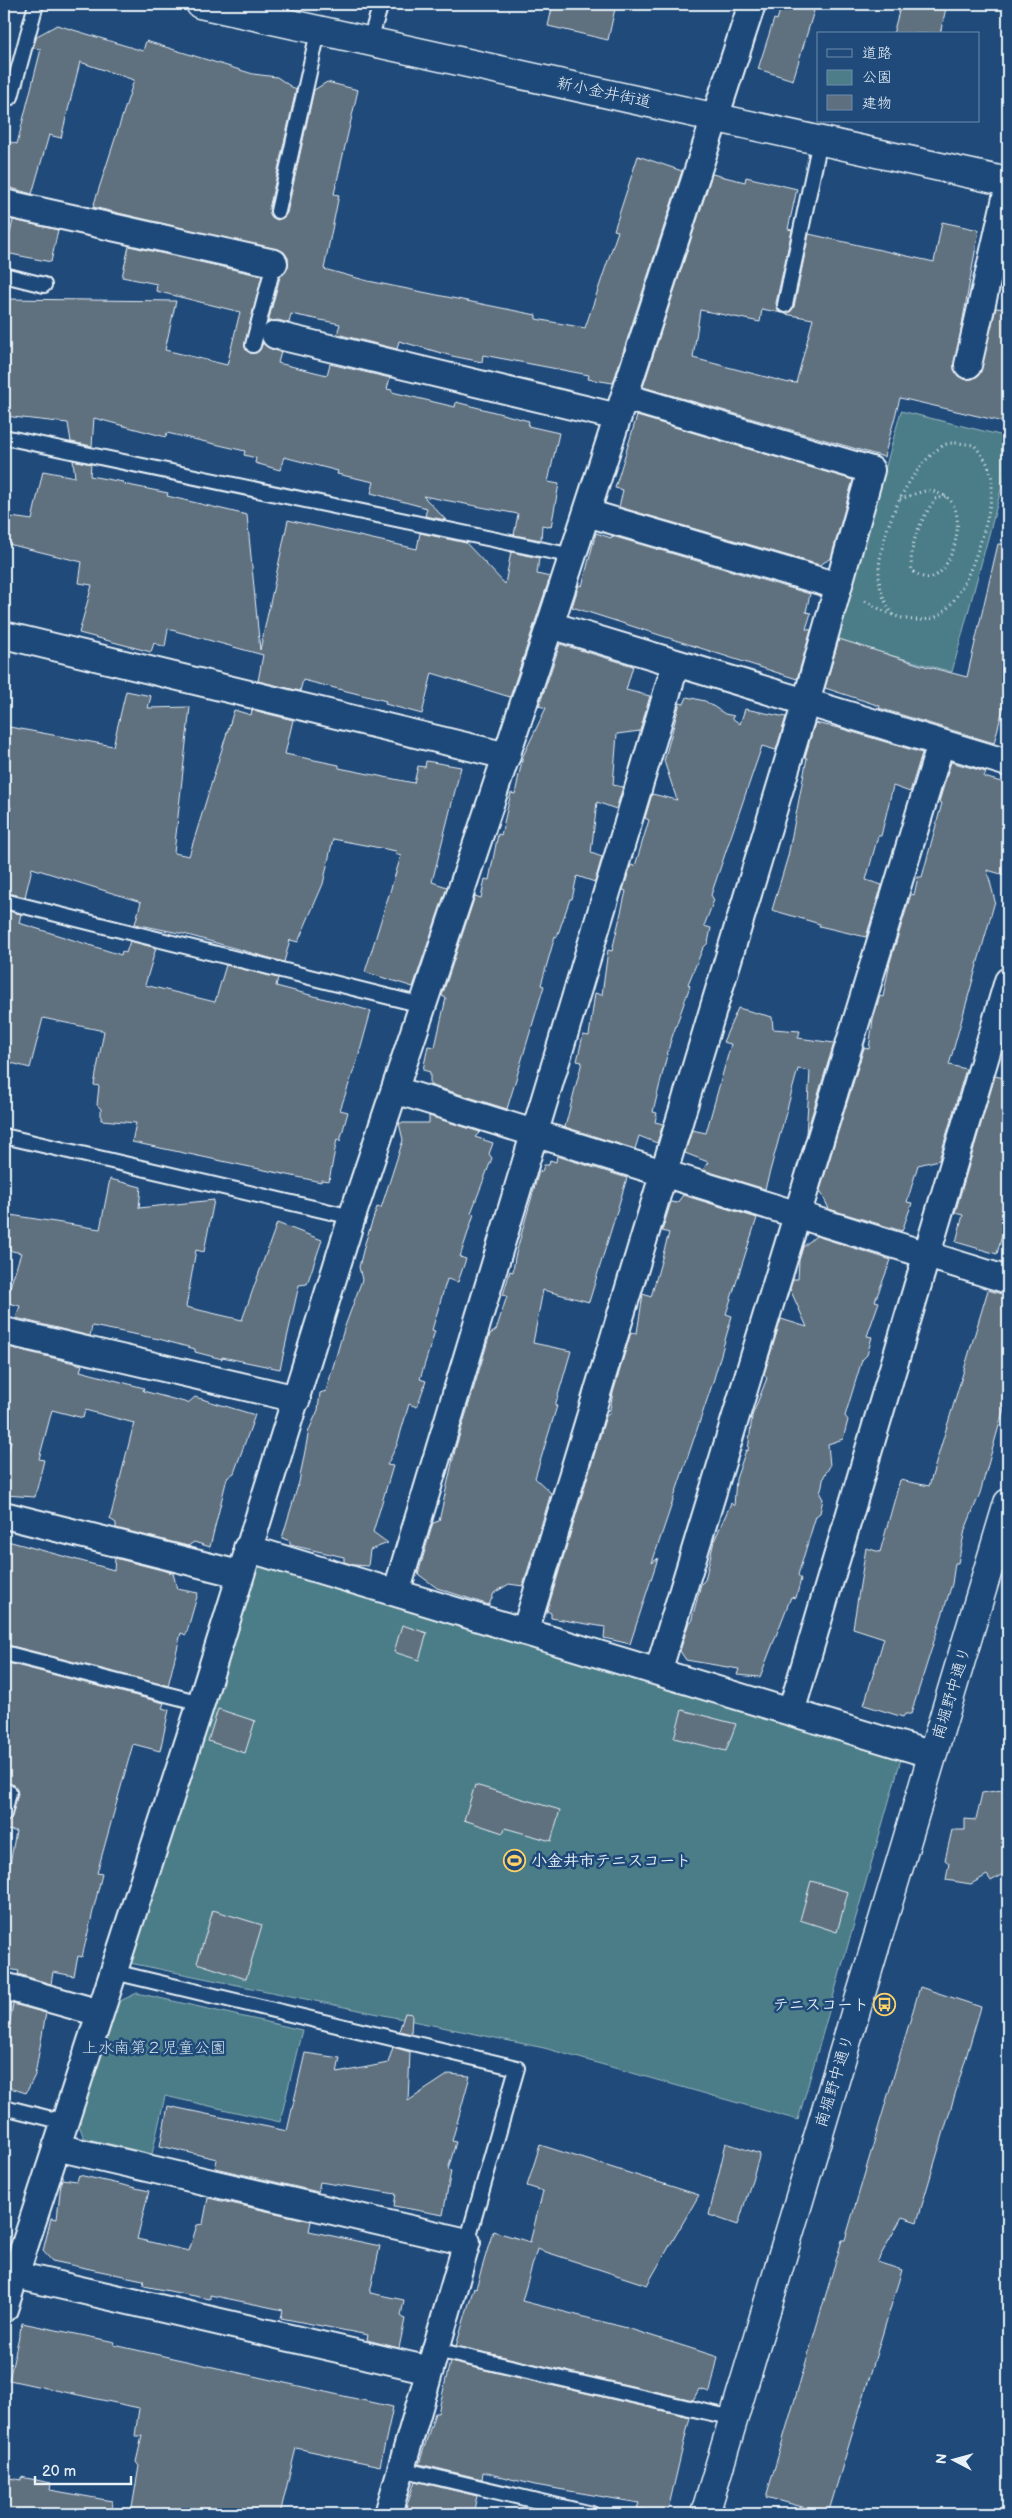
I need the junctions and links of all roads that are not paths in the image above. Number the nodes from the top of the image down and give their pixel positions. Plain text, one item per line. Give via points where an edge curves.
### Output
1 (36, 4) edge
2 (200, 4) edge
3 (382, 4) edge
4 (752, 4) edge
5 (318, 32) junction
6 (369, 43) junction
7 (11, 97) dead end
8 (716, 117) junction
9 (820, 141) junction
10 (1008, 182) edge
11 (1008, 189) edge
12 (4, 203) edge
13 (278, 211) dead end
14 (274, 263) joint
15 (4, 275) edge
16 (44, 285) dead end
17 (786, 305) dead end
18 (264, 340) joint
19 (968, 364) dead end
20 (622, 407) junction
21 (4, 438) edge
22 (587, 513) junction
23 (573, 556) junction
24 (838, 586) junction
25 (550, 625) junction
26 (4, 635) edge
27 (676, 663) junction
28 (806, 702) junction
29 (941, 743) junction
30 (507, 756) junction
31 (1008, 763) edge
32 (4, 901) edge
33 (1008, 981) edge
34 (422, 1005) junction
35 (395, 1090) junction
36 (534, 1134) junction
37 (4, 1136) edge
38 (665, 1174) junction
39 (797, 1215) junction
40 (352, 1217) junction
41 (927, 1255) junction
42 (1008, 1280) edge
43 (4, 1331) edge
44 (297, 1399) junction
45 (4, 1515) edge
46 (1006, 1517) edge
47 (247, 1548) junction
48 (239, 1574) junction
49 (396, 1593) junction
50 (525, 1632) junction
51 (4, 1653) edge
52 (658, 1672) junction
53 (201, 1703) junction
54 (791, 1712) junction
55 (933, 1755) junction
56 (4, 1791) edge
57 (4, 1814) edge
58 (114, 1972) junction
59 (4, 1986) edge
60 (100, 2013) junction
61 (4, 2107) edge
62 (64, 2122) junction
63 (56, 2147) junction
64 (467, 2242) junction
65 (15, 2275) junction
66 (4, 2309) edge
67 (433, 2360) junction
68 (733, 2418) junction
69 (401, 2469) junction
70 (388, 2514) edge
71 (592, 2514) edge
72 (705, 2514) edge

1 - 7 lane
2 - 5 street, 新小金井街道
3 - 6 lane
4 - 8 street
5 - 6 street, 新小金井街道
5 - 13 lane
6 - 8 street, 新小金井街道
8 - 9 street, 新小金井街道
8 - 20 street
9 - 10 street, 新小金井街道
9 - 17 lane
11 - 19 street
12 - 14 street
14 - 18 lane
15 - 16 lane
18 - 20 street
20 - 22 street
20 - 24 street via 871,470
21 - 23 lane
22 - 23 street
22 - 24 street
23 - 25 street
24 - 28 street
25 - 27 street
25 - 30 street
26 - 30 street
27 - 28 street
27 - 36 street
28 - 29 street
28 - 38 street
29 - 31 street
29 - 39 street
30 - 34 street
32 - 34 lane
33 - 41 street
34 - 35 street
35 - 36 street
35 - 40 street
36 - 38 street
36 - 49 street
37 - 40 lane
38 - 39 street
38 - 50 street
39 - 41 street
39 - 52 street
40 - 44 street
41 - 42 street
41 - 54 street
43 - 44 street
44 - 47 street
45 - 48 street
46 - 55 street, 南堀野中通り
47 - 48 street
47 - 49 street
48 - 53 street
49 - 50 street
50 - 52 street
51 - 53 lane
52 - 54 street
53 - 58 street
54 - 55 street
55 - 68 street, 南堀野中通り
56 - 57 lane via 9,1792
58 - 60 street
58 - 64 lane via 517,2068
59 - 60 street
60 - 62 street
61 - 62 lane
62 - 63 street
63 - 64 street
63 - 65 street
64 - 67 street
65 - 66 street
65 - 67 street
67 - 68 lane
67 - 69 street
68 - 72 street, 南堀野中通り
69 - 70 street
69 - 71 lane

